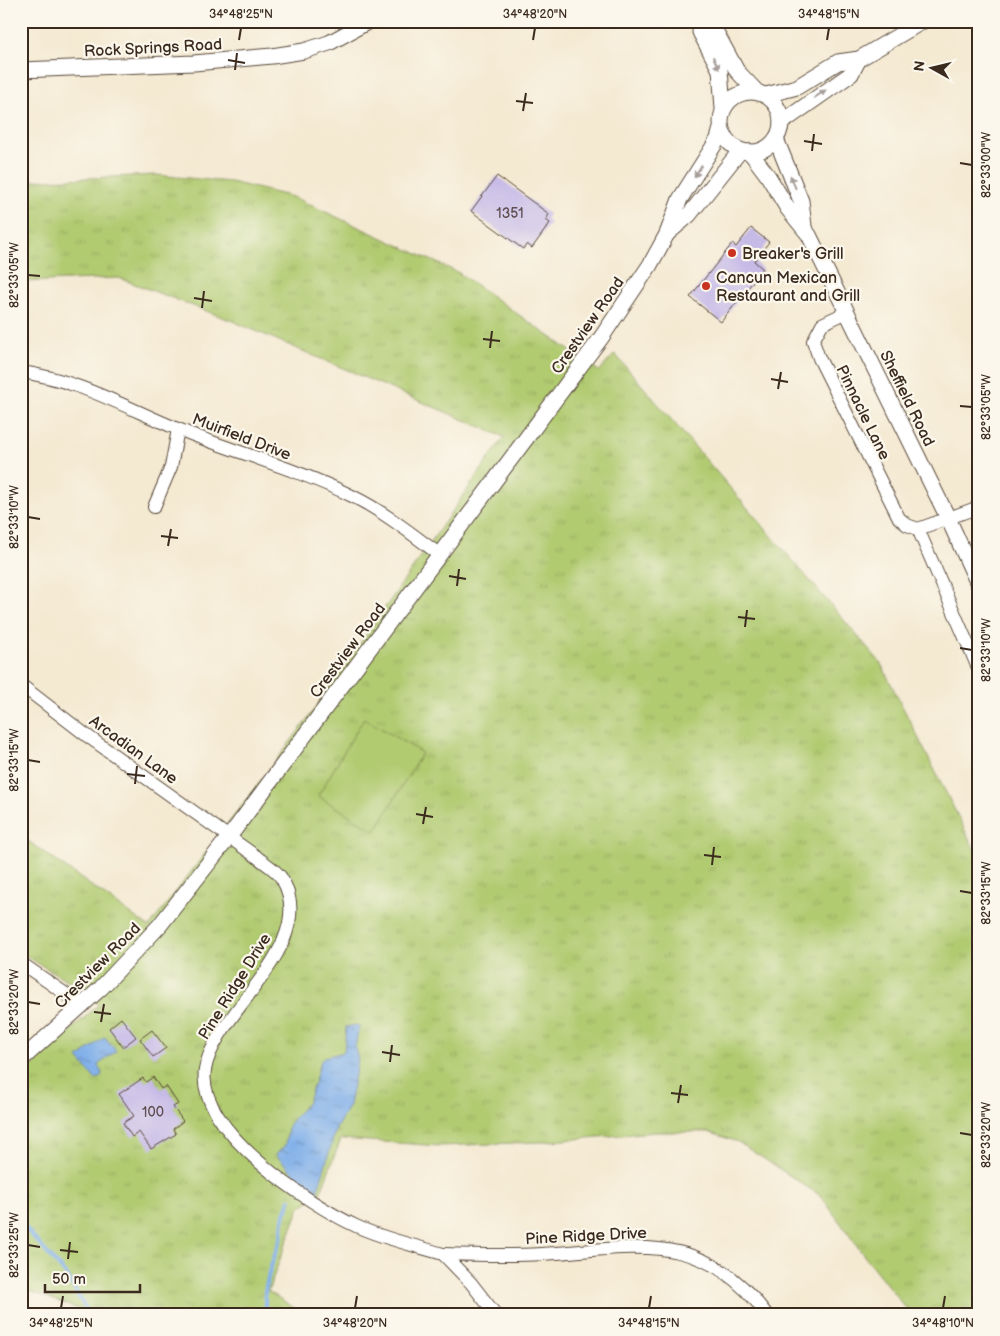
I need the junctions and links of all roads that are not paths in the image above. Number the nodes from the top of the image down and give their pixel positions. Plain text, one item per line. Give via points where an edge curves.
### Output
1 (369, 21) edge
2 (701, 21) edge
3 (707, 21) edge
4 (923, 21) edge
5 (859, 59) junction
6 (21, 70) edge
7 (762, 93) junction
8 (723, 108) junction
9 (781, 123) junction
10 (721, 128) junction
11 (776, 139) junction
12 (745, 152) junction
13 (804, 226) junction
14 (666, 234) junction
15 (847, 312) junction
16 (21, 372) edge
17 (178, 429) junction
18 (154, 507) dead end
19 (979, 507) edge
20 (948, 518) junction
21 (918, 529) junction
22 (440, 555) junction
23 (979, 586) edge
24 (979, 670) edge
25 (21, 685) edge
26 (229, 837) junction
27 (21, 963) edge
28 (83, 1006) junction
29 (21, 1060) edge
30 (443, 1254) junction
31 (496, 1315) edge
32 (767, 1315) edge

1 - 6 street, Rock Springs Road via 329,43 272,56 194,63
2 -> 8 street via 700,32 720,70
3 - 7 street via 737,71
4 - 5 street
5 - 7 street via 838,62 797,87
9 -> 5 street via 851,74
7 - 8 street via 747,91 737,94
7 - 9 street via 779,110
8 - 10 street
9 - 11 street
10 - 12 street via 724,138
10 -> 14 street, Crestview Road via 718,139 680,199
11 - 12 street via 769,146
13 -> 11 street, Sheffield Road via 801,201
12 - 13 street, Sheffield Road via 768,176 788,209
12 - 14 street, Crestview Road via 690,215
13 - 15 street, Sheffield Road
14 - 22 street, Crestview Road via 650,265 602,338
15 - 20 street, Sheffield Road
15 - 21 street, Pinnacle Lane via 822,324 814,341 819,358 899,518
16 - 17 street, Muirfield Drive via 76,387
17 - 18 street via 171,467
17 - 22 street, Muirfield Drive via 352,496
19 - 20 street
20 - 21 street
20 - 23 street, Sheffield Road
21 - 24 street
22 - 26 street, Crestview Road
25 - 26 street, Arcadian Lane
26 - 28 street, Crestview Road via 160,925
26 - 30 street, Pine Ridge Drive via 282,878 289,896 289,913 280,949 208,1060 205,1083 215,1110 231,1134 256,1160 319,1207 358,1227
27 - 28 street
28 - 29 street, Crestview Road
30 - 31 street, Pine Ridge Drive
30 - 32 street, Pine Ridge Drive via 503,1256 624,1246 668,1248 716,1266

